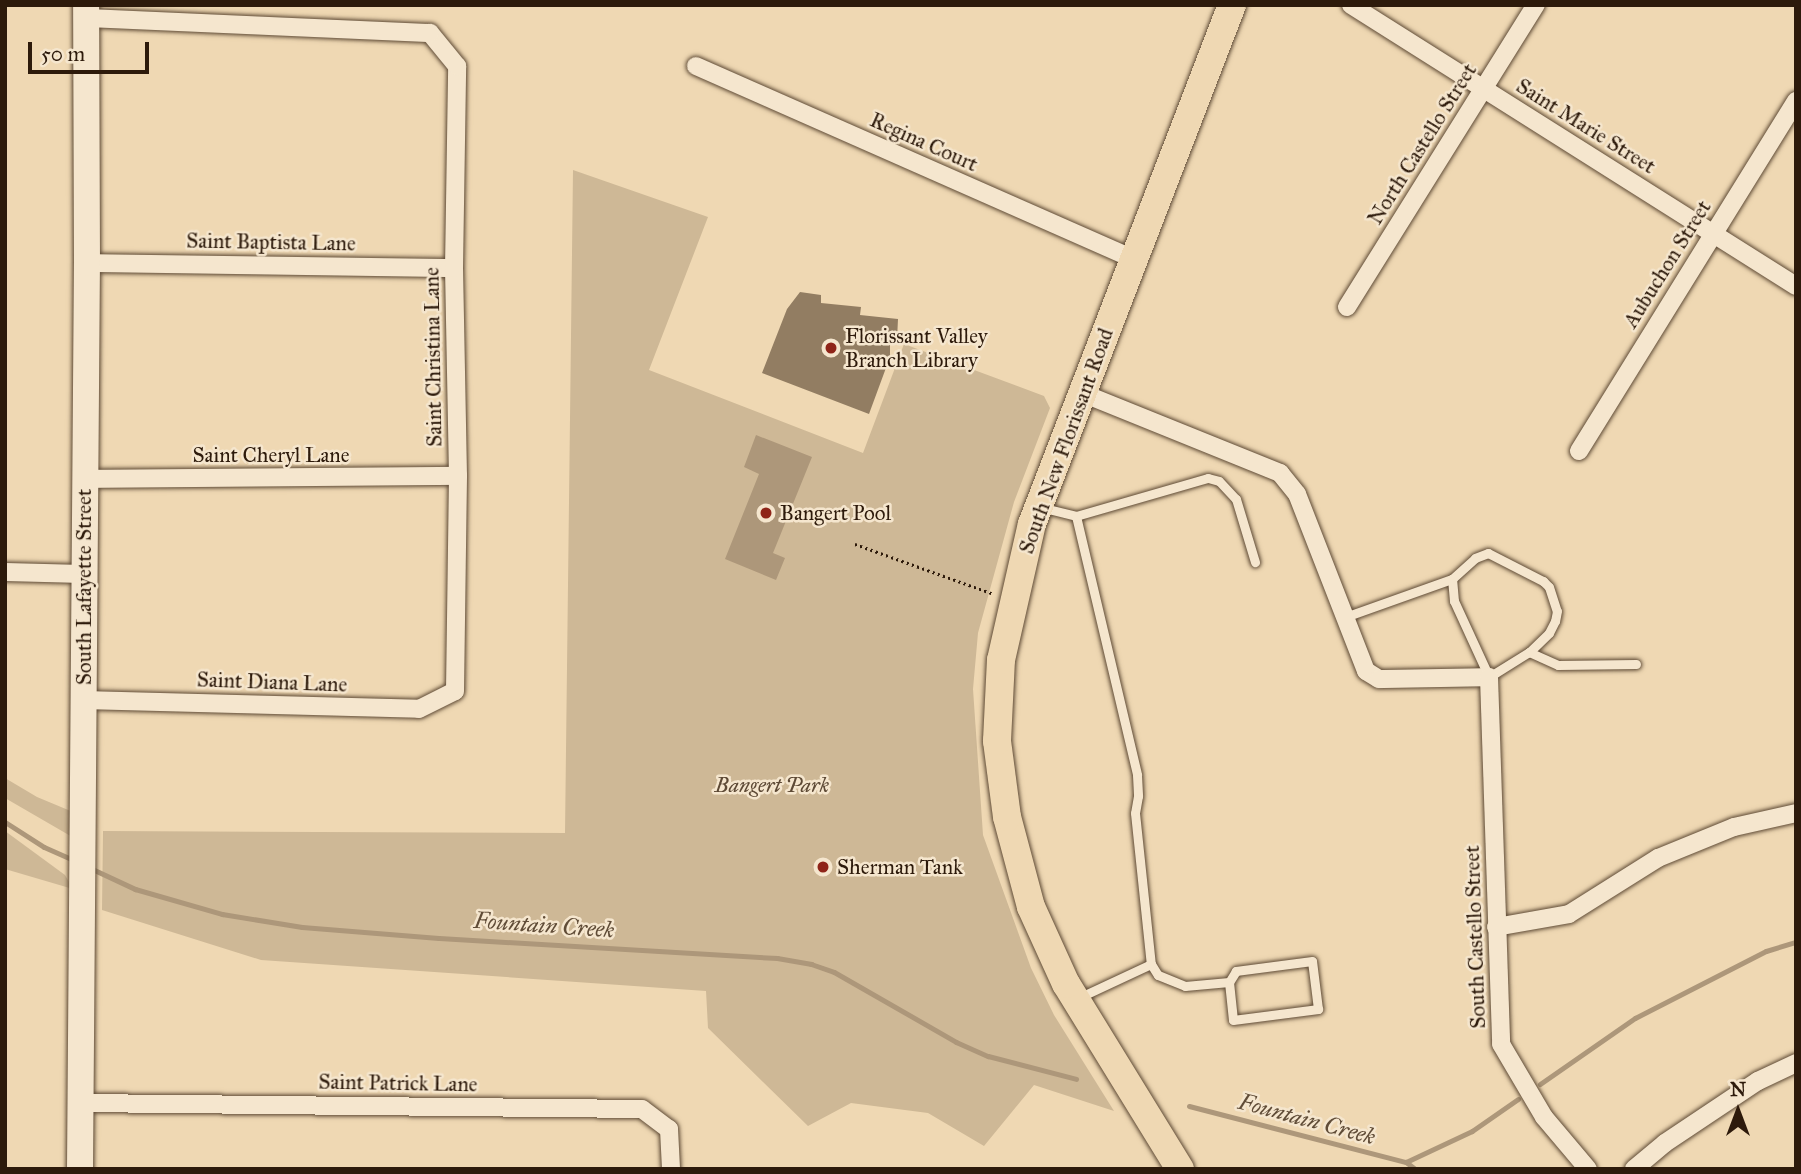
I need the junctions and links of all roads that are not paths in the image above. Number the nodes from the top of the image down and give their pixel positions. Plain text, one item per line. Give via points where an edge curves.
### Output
1 (1232, 5) edge
2 (1351, 5) edge
3 (1536, 5) edge
4 (85, 12) edge
5 (696, 66) dead end
6 (1483, 89) junction
7 (1796, 101) edge
8 (1712, 233) junction
9 (1133, 259) junction
10 (87, 263) junction
11 (454, 268) junction
12 (1796, 286) edge
13 (1347, 307) dead end
14 (1082, 393) junction
15 (1579, 452) dead end
16 (458, 476) junction
17 (84, 479) junction
18 (1039, 507) junction
19 (1076, 516) junction
20 (1255, 562) dead end
21 (5, 572) edge
22 (84, 574) junction
23 (1452, 579) junction
24 (1343, 618) junction
25 (1529, 653) junction
26 (1636, 664) dead end
27 (1489, 677) junction
28 (455, 691) joint
29 (83, 700) junction
30 (1796, 813) edge
31 (1496, 927) junction
32 (1151, 964) junction
33 (1229, 982) junction
34 (1075, 999) junction
35 (1796, 1063) edge
36 (80, 1102) junction
37 (80, 1169) edge
38 (671, 1169) edge
39 (1180, 1169) edge
40 (1588, 1169) edge
41 (1634, 1169) edge

1 - 9 main road, South New Florissant Road
2 - 6 street, Saint Marie Street
3 - 6 street, North Castello Street
4 - 10 street, South Lafayette Street
4 - 11 street, Saint Christina Lane via 430,33 457,66
5 - 9 street, Regina Court
6 - 8 street, Saint Marie Street
6 - 13 street, North Castello Street
7 - 8 street, Aubuchon Street
8 - 12 street, Saint Marie Street
8 - 15 street, Aubuchon Street
9 - 14 main road, South New Florissant Road
10 - 11 street, Saint Baptista Lane
10 - 17 street, South Lafayette Street
11 - 16 street, Saint Christina Lane
14 - 18 main road, South New Florissant Road
14 - 24 street via 1280,473 1297,494
16 - 17 street, Saint Cheryl Lane
16 - 28 street, Saint Christina Lane
17 - 22 street, South Lafayette Street
18 - 19 lane
18 - 34 main road, South New Florissant Road via 1012,599 1001,660 997,741 1007,817 1031,907
19 - 20 lane via 1208,478 1219,481 1237,499
19 - 32 lane via 1137,775 1135,813
21 - 22 street
22 - 29 street, South Lafayette Street
23 - 24 lane
23 - 25 lane via 1475,558 1488,554 1543,581 1555,599 1555,621
23 - 27 lane via 1454,601
24 - 27 street via 1366,671 1379,679
25 - 26 lane via 1558,665
25 - 27 lane
27 - 31 street, South Castello Street
28 - 29 street, Saint Diana Lane via 419,709
29 - 36 street, South Lafayette Street
30 - 31 street via 1734,827 1658,858 1569,914
31 - 40 street, South Castello Street via 1502,1045 1544,1117
32 - 33 lane via 1158,975 1185,986
32 - 34 lane
33 - 33 lane via 1233,1020 1318,1009 1312,961 1236,971
34 - 39 main road, South New Florissant Road
35 - 41 street via 1758,1081
36 - 37 street, South Lafayette Street
36 - 38 street, Saint Patrick Lane via 642,1109 669,1129

